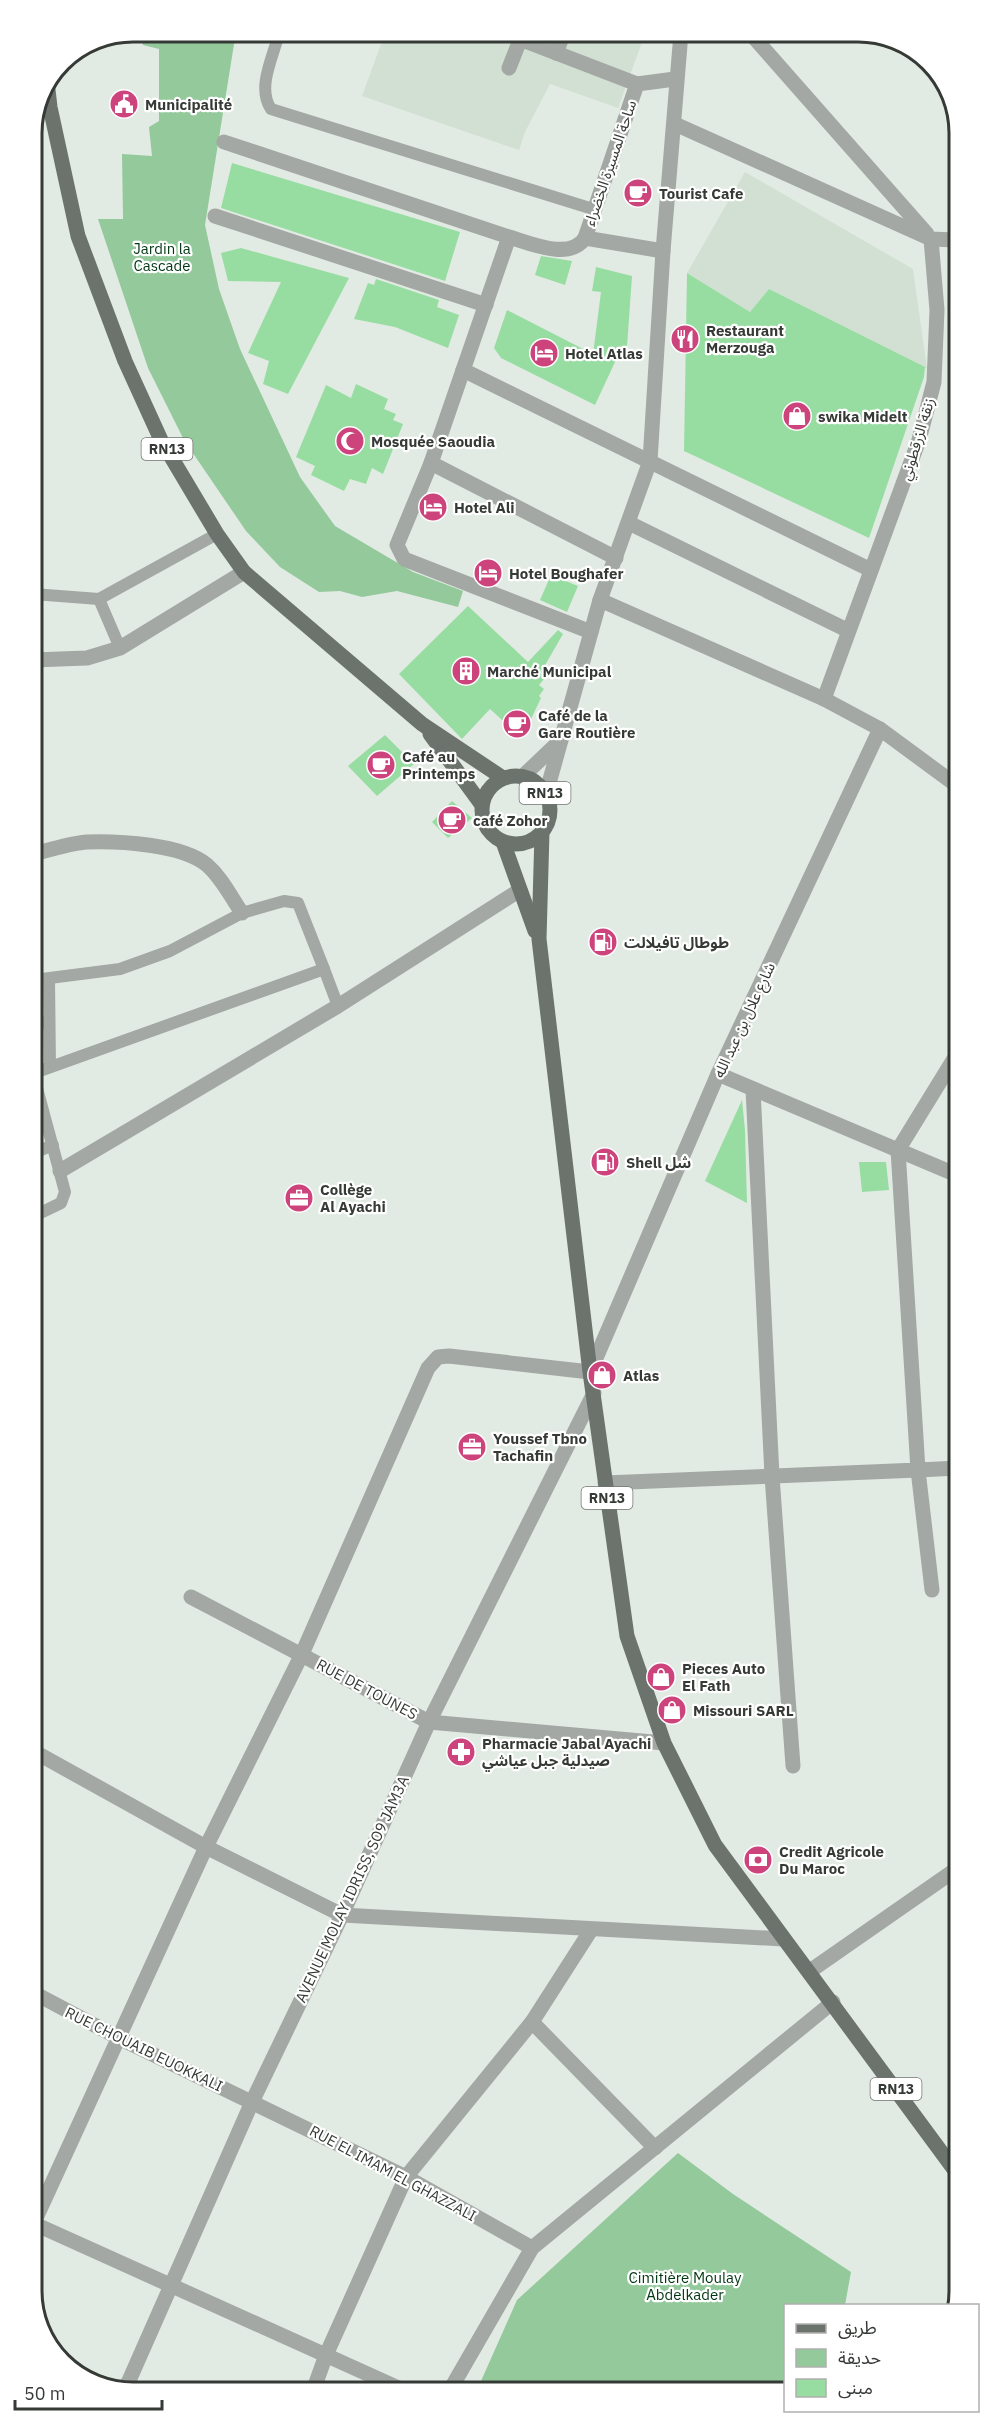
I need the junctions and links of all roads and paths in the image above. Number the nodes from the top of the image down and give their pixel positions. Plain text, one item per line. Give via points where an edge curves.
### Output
1 (277, 42) edge
2 (519, 42) edge
3 (532, 42) edge
4 (560, 42) edge
5 (680, 42) edge
6 (758, 42) edge
7 (556, 53) junction
8 (509, 68) dead end
9 (675, 79) junction
10 (637, 84) junction
11 (45, 108) edge
12 (675, 124) junction
13 (224, 142) dead end
14 (593, 209) junction
15 (215, 216) dead end
16 (509, 237) junction
17 (585, 238) junction
18 (931, 239) junction
19 (949, 240) edge
20 (663, 251) junction
21 (486, 305) junction
22 (464, 370) junction
23 (650, 461) junction
24 (432, 463) junction
25 (629, 524) junction
26 (217, 534) junction
27 (616, 558) junction
28 (871, 570) junction
29 (244, 572) junction
30 (42, 595) edge
31 (99, 599) junction
32 (600, 600) junction
33 (847, 630) junction
34 (591, 632) junction
35 (120, 648) junction
36 (42, 660) edge
37 (824, 699) junction
38 (422, 724) junction
39 (880, 729) junction
40 (561, 740) junction
41 (522, 777) junction
42 (503, 778) junction
43 (949, 780) edge
44 (546, 794) junction
45 (482, 805) junction
46 (542, 832) junction
47 (503, 842) junction
48 (42, 852) edge
49 (520, 890) junction
50 (242, 914) junction
51 (539, 939) junction
52 (324, 969) junction
53 (50, 979) junction
54 (42, 980) edge
55 (338, 1006) junction
56 (49, 1021) junction
57 (42, 1022) edge
58 (50, 1067) junction
59 (949, 1067) edge
60 (42, 1071) edge
61 (718, 1074) junction
62 (753, 1089) junction
63 (42, 1104) edge
64 (53, 1145) junction
65 (42, 1150) edge
66 (898, 1150) junction
67 (60, 1171) junction
68 (949, 1172) edge
69 (42, 1211) edge
70 (590, 1371) junction
71 (594, 1393) junction
72 (949, 1468) edge
73 (918, 1470) junction
74 (772, 1476) junction
75 (605, 1483) junction
76 (932, 1590) dead end
77 (191, 1597) dead end
78 (302, 1654) junction
79 (429, 1722) junction
80 (664, 1743) junction
81 (42, 1756) edge
82 (793, 1766) dead end
83 (206, 1847) junction
84 (949, 1874) edge
85 (342, 1915) junction
86 (591, 1930) junction
87 (783, 1938) junction
88 (810, 1971) junction
89 (42, 1997) edge
90 (833, 2002) junction
91 (532, 2022) junction
92 (117, 2037) junction
93 (252, 2102) junction
94 (654, 2148) junction
95 (949, 2162) edge
96 (406, 2177) junction
97 (42, 2203) edge
98 (42, 2227) edge
99 (532, 2248) junction
100 (172, 2286) junction
101 (326, 2355) junction
102 (129, 2382) edge
103 (316, 2382) edge
104 (385, 2382) edge
105 (455, 2382) edge

1 - 14 lane via 266,79 265,100 271,109
2 - 8 street
3 - 7 street
4 - 7 street
5 - 9 street
6 - 18 street
7 - 10 street
9 - 10 street, ساحة المسيرة الخضراء
9 - 12 street
10 - 14 street, ساحة المسيرة الخضراء
11 - 26 main road, RN13 via 78,236 125,362 161,440
12 - 18 street
12 - 20 street
13 - 16 street, ساحة المسيرة الخضراء
14 - 17 street, ساحة المسيرة الخضراء
15 - 21 street
16 - 17 street, ساحة المسيرة الخضراء via 572,249
16 - 21 street
17 - 20 street
18 - 19 street
18 - 28 street, زنقة الزرقطوني via 937,310 934,382 919,440
20 - 23 street
21 - 22 street
22 - 23 street
22 - 24 street
23 - 25 street
23 - 28 street
24 - 27 street
24 - 34 street via 397,545 404,559
25 - 27 street
25 - 33 street
26 - 29 main road, RN13
26 - 31 lane
27 - 32 street
28 - 33 street, زنقة الزرقطوني
29 - 35 street
29 - 38 main road, RN13
30 - 31 lane
31 - 35 lane
32 - 34 street
32 - 37 street
33 - 37 street, زنقة الزرقطوني
34 - 40 street
35 - 36 street via 87,658
37 - 39 street
38 - 42 main road, RN13
38 - 45 main road, RN13
39 - 43 street
39 - 61 street, شارع علال بن عبد الله
40 - 41 street
40 - 44 street
41 - 42 main road, RN13
41 - 44 main road, RN13 via 532,780
42 - 45 main road, RN13 via 493,784
44 - 46 main road, RN13 via 550,814
45 - 47 main road, RN13 via 486,827
46 - 47 main road via 524,843
46 - 51 main road, RN13
47 - 49 main road, RN13
48 - 50 street via 86,842 136,844 186,853 206,864
49 - 51 main road, RN13
49 - 55 street
50 - 52 lane via 284,901 298,903
50 - 53 lane via 149,960 120,969
51 - 70 main road, RN13
52 - 55 lane
52 - 58 lane
53 - 54 lane
53 - 56 lane
55 - 67 street
56 - 57 lane
56 - 58 lane
58 - 60 lane
59 - 66 street
61 - 62 street
61 - 70 street, شارع علال بن عبد الله
62 - 66 street
62 - 74 street
63 - 64 lane
64 - 65 lane
64 - 67 lane
66 - 68 street
66 - 73 street
67 - 69 lane via 64,1199
70 - 71 main road, RN13
70 - 78 street via 438,1357 428,1368
71 - 75 main road, RN13
71 - 79 street, AVENUE MOLAY IDRISS, SO9 JAM3A
72 - 73 street
73 - 74 street
73 - 76 street
74 - 75 street
74 - 82 street
75 - 80 main road, RN13 via 627,1636
77 - 78 street, RUE DE TOUNES
78 - 79 street, RUE DE TOUNES
78 - 83 street
79 - 80 street, RUE DE TOUNES
79 - 85 street, AVENUE MOLAY IDRISS, SO9 JAM3A
80 - 87 main road, RN13 via 715,1845
81 - 83 street
83 - 85 street
83 - 92 street
84 - 88 street
85 - 86 street
85 - 93 street, AVENUE MOLAY IDRISS, SO9 JAM3A
86 - 87 street
86 - 91 street
87 - 88 main road, RN13
88 - 90 main road, RN13
89 - 92 street, RUE CHOUAIB EUOKKALI
90 - 94 street
90 - 95 main road, RN13
91 - 94 street
91 - 96 street
92 - 93 street, RUE CHOUAIB EUOKKALI
92 - 97 street
93 - 96 street, RUE EL IMAM EL GHAZZALI
93 - 100 street, AVENUE MOLAY IDRISS, SO9 JAM3A
94 - 99 street
96 - 99 street, RUE EL IMAM EL GHAZZALI
96 - 101 street
98 - 100 street
99 - 105 street
100 - 101 street
100 - 102 street, AVENUE MOLAY IDRISS, SO9 JAM3A
101 - 103 street
101 - 104 street

